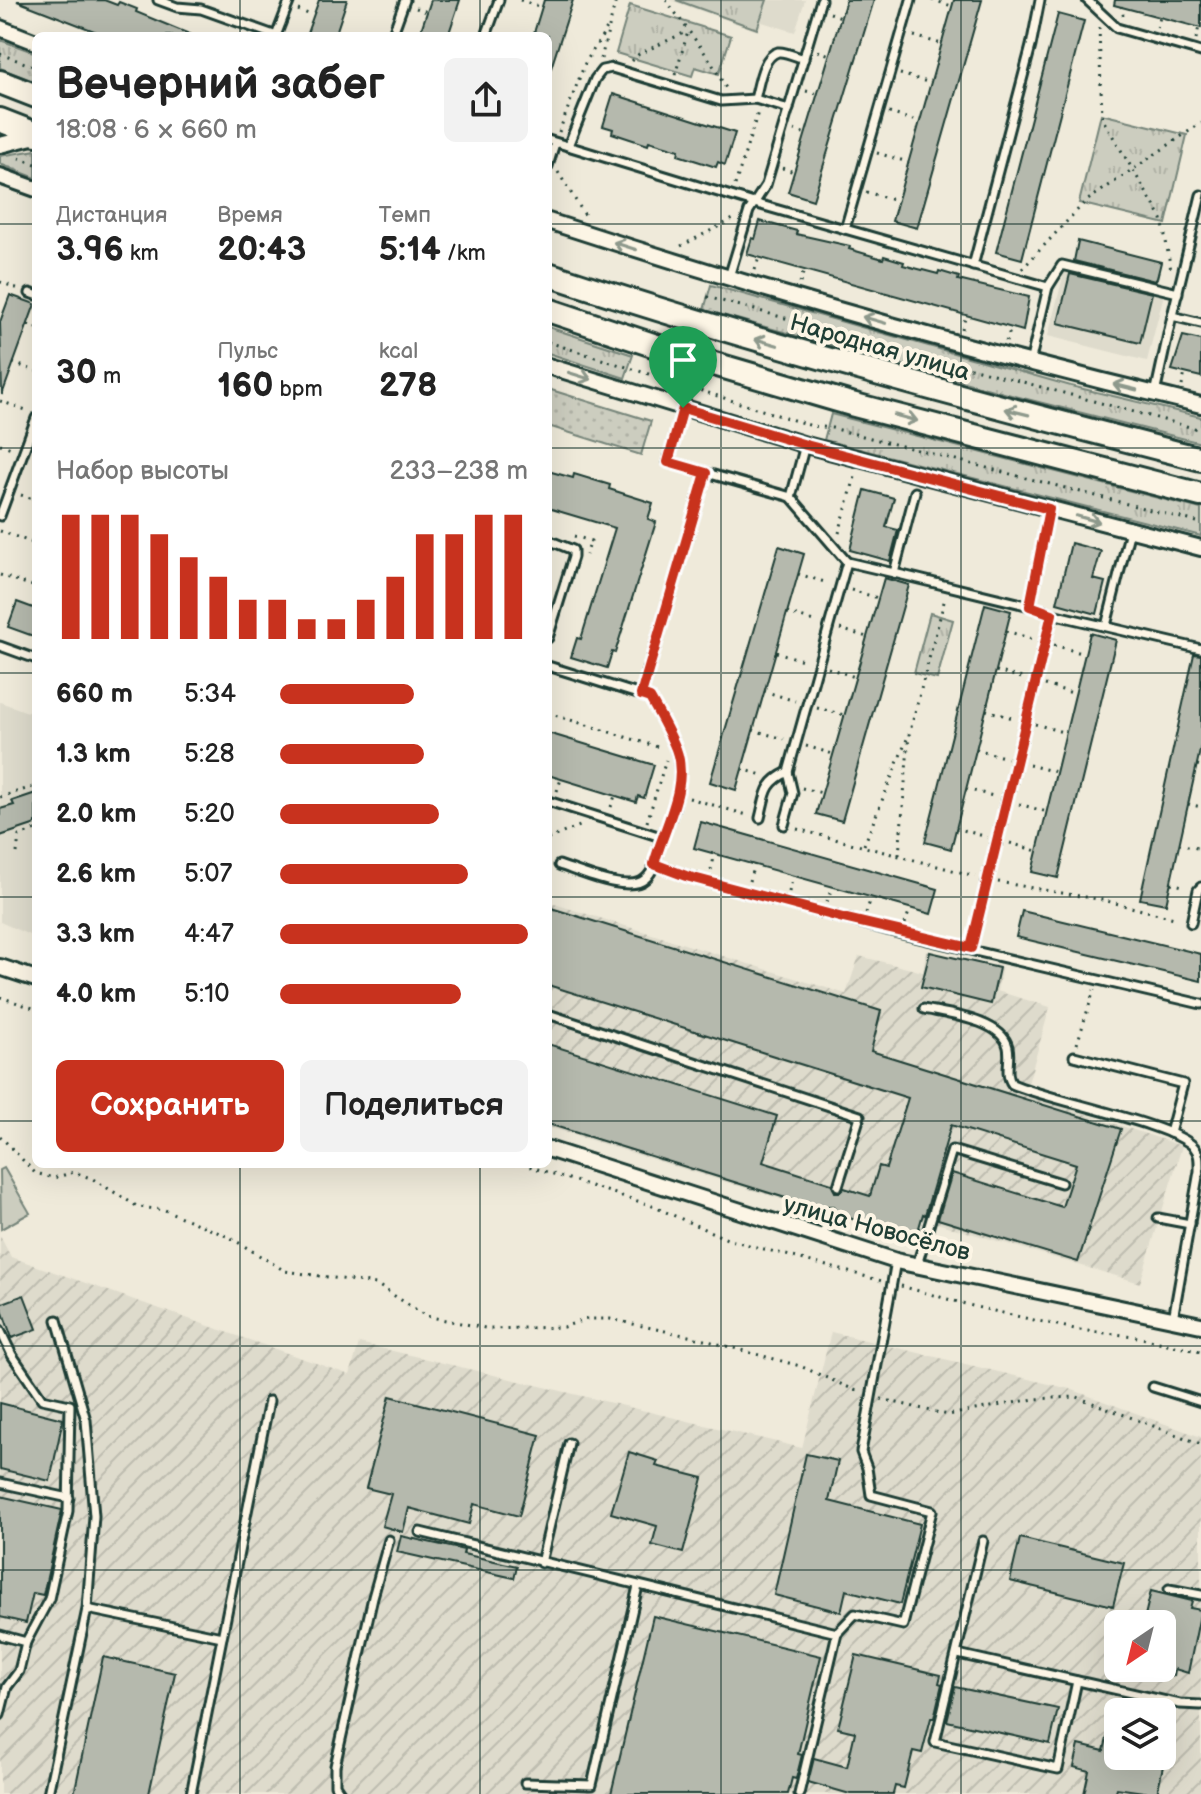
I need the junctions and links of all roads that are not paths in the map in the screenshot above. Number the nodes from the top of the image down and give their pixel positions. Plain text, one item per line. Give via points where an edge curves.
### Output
1 (158, 0) edge
2 (290, 0) edge
3 (405, 0) edge
4 (499, 0) edge
5 (821, 0) edge
6 (911, 0) edge
7 (1040, 0) edge
8 (1087, 0) edge
9 (247, 25) junction
10 (0, 28) edge
11 (244, 32) edge
12 (266, 32) edge
13 (278, 32) edge
14 (393, 32) edge
15 (487, 32) edge
16 (32, 40) edge
17 (1201, 52) edge
18 (804, 59) junction
19 (0, 82) edge
20 (32, 94) edge
21 (758, 100) junction
22 (789, 109) junction
23 (0, 120) edge
24 (32, 133) edge
25 (32, 136) edge
26 (552, 141) edge
27 (0, 145) edge
28 (568, 146) junction
29 (0, 176) edge
30 (32, 188) edge
31 (1201, 195) edge
32 (752, 207) junction
33 (552, 222) edge
34 (845, 229) junction
35 (973, 266) junction
36 (552, 275) edge
37 (729, 279) junction
38 (1048, 287) junction
39 (1178, 293) junction
40 (552, 311) edge
41 (1172, 316) junction
42 (1201, 323) edge
43 (1030, 363) junction
44 (552, 367) edge
45 (1155, 395) junction
46 (1201, 405) edge
47 (683, 408) junction
48 (32, 427) edge
49 (806, 445) junction
50 (1201, 459) edge
51 (706, 473) junction
52 (915, 492) dead end
53 (1201, 495) edge
54 (791, 497) junction
55 (1049, 509) junction
56 (0, 516) edge
57 (1130, 530) junction
58 (552, 541) edge
59 (1201, 548) edge
60 (847, 562) junction
61 (894, 573) junction
62 (1030, 606) junction
63 (1052, 614) junction
64 (552, 625) edge
65 (1106, 626) junction
66 (0, 646) edge
67 (1201, 649) edge
68 (32, 658) edge
69 (552, 667) edge
70 (641, 695) junction
71 (788, 772) junction
72 (552, 802) edge
73 (760, 818) road end
74 (784, 825) road end
75 (661, 837) junction
76 (654, 864) junction
77 (559, 865) dead end
78 (1200, 888) edge
79 (1191, 923) dead end
80 (971, 948) junction
81 (0, 967) edge
82 (32, 978) edge
83 (1201, 1004) edge
84 (924, 1009) dead end
85 (552, 1015) edge
86 (1074, 1056) road end
87 (1170, 1133) junction
88 (552, 1150) edge
89 (1061, 1183) dead end
90 (838, 1186) dead end
91 (830, 1212) dead end
92 (1158, 1218) dead end
93 (1190, 1224) junction
94 (822, 1238) junction
95 (896, 1261) junction
96 (917, 1265) junction
97 (1173, 1319) junction
98 (57, 1320) dead end
99 (1201, 1325) edge
100 (0, 1330) edge
101 (12, 1355) junction
102 (0, 1360) edge
103 (1153, 1387) dead end
104 (269, 1401) dead end
105 (1201, 1402) edge
106 (569, 1443) dead end
107 (0, 1483) edge
108 (69, 1498) junction
109 (420, 1532) dead end
110 (389, 1540) dead end
111 (983, 1541) dead end
112 (541, 1563) junction
113 (638, 1586) junction
114 (1169, 1589) dead end
115 (1201, 1595) edge
116 (87, 1609) junction
117 (837, 1633) junction
118 (0, 1635) edge
119 (222, 1637) junction
120 (26, 1642) junction
121 (958, 1654) junction
122 (1077, 1681) junction
123 (4, 1686) edge
124 (1201, 1705) edge
125 (0, 1715) edge
126 (525, 1783) dead end
127 (48, 1794) edge
128 (191, 1794) edge
129 (341, 1794) edge
130 (799, 1794) edge

1 - 9 lane
2 - 13 lane
3 - 14 lane
4 - 15 lane
5 - 18 lane
6 - 34 lane
7 - 35 lane
8 - 17 lane via 1117,28
9 - 11 lane
9 - 12 lane
10 - 16 street
18 - 21 lane via 774,54 766,62
18 - 22 lane
19 - 20 main road
21 - 22 lane
21 - 28 lane via 721,101 612,68 602,70
22 - 32 lane via 766,185
23 - 24 main road
25 - 27 street
26 - 28 lane
28 - 32 lane
29 - 30 street
31 - 39 lane
32 - 34 lane
32 - 37 lane
37 -> 33 street
34 - 35 lane
35 - 38 lane
50 -> 36 main road, Народная улица via 859,369
43 -> 37 street
38 - 39 lane via 1062,265
38 - 43 lane
39 - 41 lane
40 -> 53 main road via 851,404
41 - 42 lane
41 - 45 lane
45 -> 43 street
44 -> 47 street
45 - 46 street
47 - 49 street
47 - 51 lane via 668,462
48 - 56 lane
49 - 54 lane
49 - 55 street
51 - 54 lane
51 - 70 lane
52 - 61 lane
54 - 60 lane
55 -> 57 street
55 - 62 lane
57 - 59 street
57 - 65 lane
58 - 64 lane via 568,546 573,557
60 - 61 lane
60 - 71 lane
61 - 62 lane
62 - 63 lane
63 - 65 lane
63 - 80 lane
65 - 67 lane
66 - 68 lane
69 - 70 lane
70 - 75 lane via 650,698 680,769
71 - 73 lane via 768,785
71 - 74 lane via 793,793
72 - 75 lane
75 - 76 lane
76 - 77 lane via 636,885
76 - 80 lane
78 - 79 lane
80 - 83 lane
81 - 82 street
84 - 87 lane via 995,1028 1009,1049 1012,1084
85 - 90 lane via 860,1116
86 - 87 lane via 1183,1084
87 - 93 lane via 1195,1147 1199,1158
88 - 94 street, улица Новосёлов
89 - 96 lane via 952,1150
91 - 94 lane
92 - 93 lane
93 - 97 lane
94 - 95 street, улица Новосёлов
95 - 96 street, улица Новосёлов
95 - 117 lane via 861,1452 871,1495 932,1511 903,1625 855,1614
96 - 97 street, улица Новосёлов
97 - 99 street, улица Новосёлов
98 - 116 lane via 86,1420 94,1516
100 - 101 lane
101 - 102 lane
101 - 108 lane via 42,1399 70,1405
103 - 105 lane
104 - 119 lane
106 - 112 lane
107 - 108 lane
108 - 120 lane via 49,1599
109 - 112 lane
110 - 129 lane via 335,1766
111 - 121 lane
112 - 113 lane
113 - 117 lane
113 - 126 lane via 592,1785
114 - 115 lane
116 - 119 lane
116 - 127 lane
117 - 130 lane
118 - 120 lane
119 - 128 lane
120 - 123 lane via 19,1671
121 - 122 lane
121 - 122 lane via 935,1742 1058,1769
122 - 124 lane
123 - 125 lane

